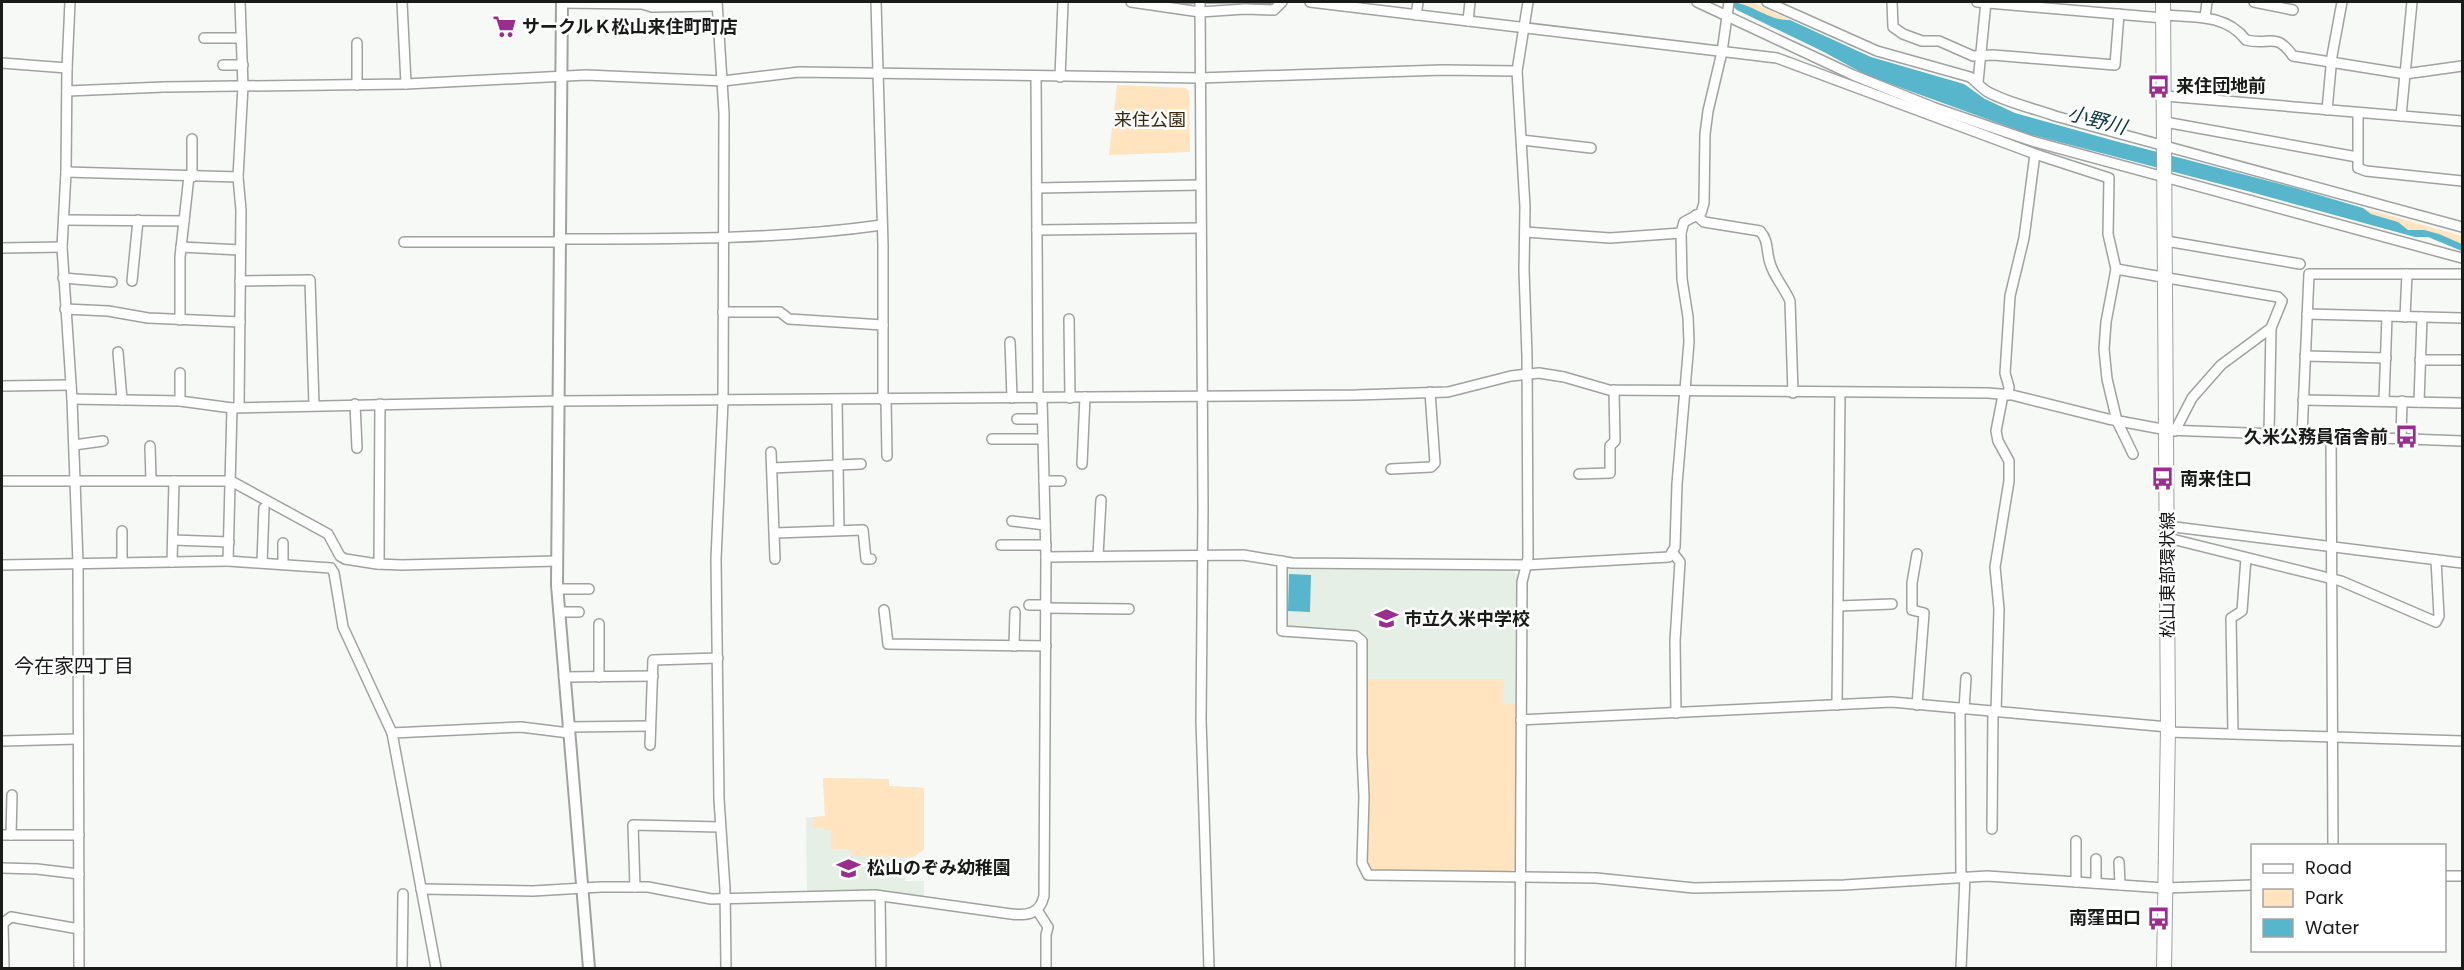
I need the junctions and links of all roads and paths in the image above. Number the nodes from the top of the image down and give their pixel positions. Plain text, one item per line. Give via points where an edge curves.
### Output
1 (70, 2) edge
2 (240, 2) edge
3 (402, 2) edge
4 (562, 2) edge
5 (876, 2) edge
6 (1064, 2) edge
7 (1131, 2) edge
8 (1282, 2) edge
9 (1310, 2) edge
10 (1418, 2) edge
11 (1470, 2) edge
12 (1528, 2) edge
13 (1697, 2) edge
14 (1767, 2) edge
15 (1892, 2) edge
16 (1977, 2) edge
17 (1986, 2) edge
18 (2112, 2) edge
19 (2207, 2) edge
20 (2254, 2) edge
21 (2342, 2) edge
22 (2412, 2) edge
23 (717, 4) edge
24 (1361, 5) edge
25 (1200, 8) edge
26 (1728, 10) edge
27 (2293, 10) dead end
28 (2163, 11) edge
29 (2115, 13) junction
30 (1416, 15) junction
31 (2205, 17) junction
32 (1468, 21) junction
33 (1523, 28) junction
34 (204, 38) dead end
35 (241, 38) junction
36 (357, 43) dead end
37 (1722, 52) junction
38 (1981, 57) junction
39 (2, 63) edge
40 (2331, 63) junction
41 (223, 65) dead end
42 (243, 65) junction
43 (2463, 66) edge
44 (66, 68) junction
45 (1516, 71) junction
46 (878, 73) junction
47 (2405, 74) junction
48 (561, 75) junction
49 (1036, 76) junction
50 (1060, 77) junction
51 (1199, 78) junction
52 (723, 81) junction
53 (1978, 82) junction
54 (406, 84) junction
55 (357, 85) junction
56 (243, 87) junction
57 (67, 91) junction
58 (2165, 96) junction
59 (2327, 110) junction
60 (2358, 113) junction
61 (2401, 116) junction
62 (2165, 122) junction
63 (2463, 122) edge
64 (192, 139) dead end
65 (1522, 140) junction
66 (1591, 148) dead end
67 (2165, 148) junction
68 (2034, 154) junction
69 (2357, 157) junction
70 (66, 172) junction
71 (190, 176) junction
72 (2166, 176) junction
73 (238, 177) junction
74 (2463, 181) edge
75 (1200, 185) junction
76 (1037, 188) junction
77 (1696, 216) junction
78 (64, 220) junction
79 (138, 220) junction
80 (184, 221) junction
81 (882, 225) junction
82 (2463, 227) edge
83 (1200, 228) junction
84 (1037, 230) junction
85 (1525, 232) junction
86 (1681, 233) junction
87 (722, 239) junction
88 (559, 240) junction
89 (2166, 241) junction
90 (404, 242) dead end
91 (181, 246) junction
92 (62, 247) junction
93 (2, 248) edge
94 (240, 250) junction
95 (2463, 258) edge
96 (2300, 264) dead end
97 (2116, 270) junction
98 (2407, 274) junction
99 (2463, 274) edge
100 (63, 278) junction
101 (2166, 278) junction
102 (132, 281) dead end
103 (240, 281) junction
104 (112, 282) dead end
105 (65, 309) junction
106 (723, 312) junction
107 (2307, 314) junction
108 (2387, 316) junction
109 (2405, 317) junction
110 (2422, 317) junction
111 (2463, 318) edge
112 (1069, 319) dead end
113 (180, 320) junction
114 (240, 322) junction
115 (883, 325) junction
116 (2271, 328) junction
117 (1010, 342) dead end
118 (118, 352) dead end
119 (2305, 356) junction
120 (2386, 358) junction
121 (2420, 360) junction
122 (2463, 360) edge
123 (180, 373) dead end
124 (1526, 374) junction
125 (71, 385) junction
126 (2, 386) edge
127 (1614, 390) junction
128 (1430, 392) junction
129 (1684, 392) junction
130 (1793, 393) junction
131 (1839, 393) junction
132 (1202, 395) junction
133 (2005, 395) junction
134 (1085, 397) junction
135 (1012, 398) junction
136 (1040, 398) junction
137 (1070, 398) junction
138 (72, 399) junction
139 (122, 400) junction
140 (837, 400) junction
141 (885, 400) junction
142 (2303, 400) junction
143 (180, 401) junction
144 (558, 401) junction
145 (723, 401) junction
146 (2384, 401) junction
147 (2402, 401) junction
148 (2419, 402) junction
149 (2463, 403) edge
150 (355, 404) junction
151 (380, 404) junction
152 (314, 405) junction
153 (236, 407) junction
154 (1017, 418) dead end
155 (1042, 418) junction
156 (2117, 421) junction
157 (2171, 431) junction
158 (2268, 434) junction
159 (2302, 435) junction
160 (2331, 436) junction
161 (992, 439) dead end
162 (1043, 439) junction
163 (2401, 439) junction
164 (103, 441) dead end
165 (2463, 441) edge
166 (74, 445) junction
167 (150, 446) dead end
168 (357, 448) dead end
169 (771, 452) dead end
170 (2133, 454) dead end
171 (887, 456) dead end
172 (861, 464) dead end
173 (1082, 464) dead end
174 (838, 465) junction
175 (772, 468) junction
176 (1391, 469) dead end
177 (1579, 474) dead end
178 (75, 480) junction
179 (151, 480) junction
180 (2, 481) edge
181 (174, 481) junction
182 (231, 481) junction
183 (1044, 481) junction
184 (1061, 481) dead end
185 (1101, 501) dead end
186 (264, 508) dead end
187 (1012, 522) dead end
188 (1045, 525) junction
189 (839, 530) junction
190 (122, 531) dead end
191 (2168, 532) junction
192 (775, 533) junction
193 (173, 540) junction
194 (229, 542) junction
195 (283, 543) dead end
196 (1000, 545) dead end
197 (1046, 545) junction
198 (2333, 547) junction
199 (1673, 553) junction
200 (1917, 554) dead end
201 (1202, 555) junction
202 (1098, 556) junction
203 (1046, 557) junction
204 (2246, 558) junction
205 (775, 559) dead end
206 (871, 559) dead end
207 (2436, 560) junction
208 (228, 561) junction
209 (556, 561) junction
210 (1282, 561) junction
211 (122, 562) junction
212 (172, 562) junction
213 (78, 563) junction
214 (262, 563) junction
215 (2463, 563) edge
216 (283, 564) junction
217 (379, 564) junction
218 (2, 565) edge
219 (1526, 565) junction
220 (2333, 579) junction
221 (557, 589) junction
222 (589, 589) dead end
223 (1892, 604) dead end
224 (1029, 605) dead end
225 (1839, 606) junction
226 (1046, 607) junction
227 (1129, 609) dead end
228 (884, 610) dead end
229 (559, 612) junction
230 (579, 612) dead end
231 (1015, 612) dead end
232 (599, 624) dead end
233 (1014, 646) junction
234 (1046, 646) junction
235 (718, 658) junction
236 (599, 676) junction
237 (653, 676) junction
238 (564, 677) junction
239 (1966, 678) dead end
240 (1837, 705) junction
241 (1917, 705) junction
242 (1962, 709) junction
243 (1995, 712) junction
244 (1676, 713) junction
245 (1521, 720) junction
246 (650, 726) junction
247 (2168, 729) junction
248 (568, 730) junction
249 (392, 733) junction
250 (2233, 733) junction
251 (2333, 736) junction
252 (78, 739) junction
253 (2, 741) edge
254 (2463, 741) edge
255 (650, 745) dead end
256 (12, 795) dead end
257 (720, 827) junction
258 (1992, 829) dead end
259 (6, 835) edge
260 (79, 835) junction
261 (2076, 841) dead end
262 (2333, 844) edge
263 (2096, 859) dead end
264 (2119, 862) dead end
265 (2, 868) edge
266 (80, 874) junction
267 (1520, 876) junction
268 (2446, 876) edge
269 (2463, 876) edge
270 (1963, 877) junction
271 (2076, 882) junction
272 (2096, 883) junction
273 (2120, 885) junction
274 (2251, 885) edge
275 (635, 887) junction
276 (582, 888) junction
277 (2165, 888) junction
278 (421, 889) junction
279 (404, 894) dead end
280 (880, 896) junction
281 (725, 898) junction
282 (1037, 910) junction
283 (2, 924) edge
284 (79, 929) junction
285 (4, 969) edge
286 (79, 969) edge
287 (402, 969) edge
288 (436, 969) edge
289 (589, 969) edge
290 (726, 969) edge
291 (881, 969) edge
292 (1046, 969) edge
293 (1209, 969) edge
294 (1520, 969) edge
295 (1961, 969) edge
296 (2164, 969) edge

1 - 44 street
2 - 35 street
3 - 54 street
4 - 23 street via 652,7
4 - 48 street
5 - 46 street
6 - 50 street
7 - 25 street
8 - 25 street via 1274,10
9 - 24 street
10 - 30 street
11 - 32 street
12 - 33 street
13 - 26 street
14 - 53 street via 1877,51
15 - 38 street via 1892,21 1897,31
16 - 17 street
17 - 29 street
17 - 38 street
18 - 29 street
19 - 31 street
20 - 27 street
21 - 40 street
22 - 47 street
23 - 52 street
24 - 30 street
25 - 51 street
26 - 37 street
26 - 72 street via 1853,75 1935,108 2032,141
28 - 29 street
28 - 31 street
28 - 58 main road, 松山東部環状線
29 - 38 street via 2115,65
30 - 32 street
31 - 40 street via 2227,22 2246,40 2278,41 2293,56
32 - 33 street
33 - 37 street
33 - 45 street
34 - 35 street
35 - 42 street
36 - 55 street
37 - 68 street via 1786,60
37 - 77 street via 1705,135 1704,203
38 - 53 street
39 - 44 street
40 - 47 street
40 - 59 street
41 - 42 street
42 - 56 street
43 - 47 street
44 - 57 street
45 - 51 street via 1420,70
45 - 65 street
46 - 49 street
46 - 52 street via 799,72
46 - 81 street
47 - 61 street
48 - 52 street
48 - 54 street
48 - 88 street
49 - 50 street
49 - 76 street
50 - 51 street
51 - 75 street
52 - 87 street
53 - 67 street via 1985,91 2001,98
54 - 55 street
55 - 56 street
56 - 57 street
56 - 73 street
57 - 70 street
58 - 59 street
58 - 62 main road, 松山東部環状線
59 - 60 street
60 - 61 street
60 - 69 street
61 - 63 street
62 - 67 main road, 松山東部環状線
62 - 69 street
64 - 71 street
65 - 66 street
65 - 85 street
67 - 72 main road, 松山東部環状線
67 - 82 street
68 - 97 street via 2109,178 2108,234
68 - 133 street via 2024,238 2010,296 2005,373 2009,387
69 - 74 street via 2358,168 2367,171
70 - 71 street
70 - 78 street
71 - 73 street
71 - 80 street
72 - 89 main road, 松山東部環状線
72 - 95 street
73 - 94 street
75 - 76 street
75 - 83 street
76 - 84 street
77 - 86 street via 1683,222
77 - 130 street via 1704,222 1760,231 1766,239 1772,270 1790,301
78 - 79 street
78 - 92 street
79 - 80 street
79 - 102 street
80 - 91 street
81 - 87 street
81 - 115 street
83 - 84 street
83 - 132 street
84 - 136 street
85 - 86 street via 1610,238
85 - 124 street
86 - 129 street via 1689,330
87 - 88 street
87 - 106 street
88 - 90 street
88 - 144 street
89 - 96 street
89 - 101 main road, 松山東部環状線
91 - 94 street
91 - 113 street
92 - 93 street
92 - 100 street
94 - 103 street
97 - 101 street
97 - 156 street via 2104,338 2107,379
98 - 99 street
98 - 107 street via 2309,274
98 - 109 street
100 - 104 street
100 - 105 street
101 - 116 street via 2278,297 2282,301
101 - 157 main road, 松山東部環状線
103 - 114 street
103 - 152 street via 310,280
105 - 113 street via 108,310
105 - 125 street
106 - 115 street via 780,312 789,319
106 - 145 street
107 - 108 street
107 - 119 street
108 - 109 street
108 - 120 street
109 - 110 street
110 - 111 street
110 - 121 street
112 - 137 street
113 - 114 street
114 - 153 street
115 - 141 street
116 - 157 street via 2221,366 2192,398
116 - 158 street
117 - 135 street
118 - 139 street
119 - 120 street
119 - 142 street
120 - 146 street
121 - 122 street
121 - 148 street
123 - 143 street
124 - 127 street via 1552,374
124 - 128 street via 1448,392
124 - 219 street
125 - 126 street
125 - 138 street
127 - 129 street
127 - 177 street via 1615,441 1610,446 1610,473
128 - 132 street
128 - 176 street via 1435,463 1431,467
129 - 130 street
129 - 199 street
130 - 131 street
131 - 133 street
131 - 225 street
132 - 134 street
132 - 201 street
133 - 156 street
133 - 243 street via 1996,431 2009,461 2009,481 1995,567 2000,609
134 - 137 street
134 - 173 street
135 - 136 street
135 - 141 street
136 - 137 street
136 - 155 street
138 - 139 street
138 - 166 street
139 - 143 street
140 - 141 street
140 - 145 street
140 - 174 street
141 - 171 street
142 - 146 street
142 - 159 street
143 - 153 street
144 - 145 street
144 - 151 street
144 - 209 street
145 - 235 street via 716,559
146 - 147 street
147 - 148 street
147 - 163 street
148 - 149 street
150 - 151 street
150 - 152 street
150 - 168 street
151 - 217 street
152 - 153 street
153 - 182 street
154 - 155 street
155 - 162 street
156 - 157 street
156 - 170 street
157 - 158 street
157 - 191 main road, 松山東部環状線
158 - 159 street
159 - 160 street
160 - 163 street
160 - 198 street
161 - 162 street
162 - 183 street
163 - 165 street
164 - 166 street
166 - 178 street
167 - 179 street
169 - 175 street
172 - 174 street
174 - 175 street
174 - 189 street
175 - 192 street
178 - 179 street
178 - 180 street
178 - 213 street
179 - 181 street
181 - 182 street
181 - 193 street
182 - 194 street
182 - 217 street via 328,534 340,556
183 - 184 street
183 - 188 street
185 - 202 street
186 - 214 street
187 - 188 street
188 - 197 street
189 - 192 street
189 - 206 street via 863,530 866,560
190 - 211 street
191 - 198 street
191 - 204 street
191 - 247 main road, 松山東部環状線
192 - 205 street
193 - 194 street
193 - 212 street
194 - 208 street
195 - 216 street
196 - 197 street
197 - 203 street
198 - 207 street
198 - 220 street
199 - 219 street via 1669,557
199 - 244 street via 1680,562
200 - 241 street via 1912,610 1924,614
201 - 202 street
201 - 210 street via 1243,555
201 - 293 street via 1201,720
202 - 203 street
203 - 226 street
204 - 220 street
204 - 250 street via 2242,611 2231,618
207 - 215 street
207 - 220 street via 2436,622
208 - 212 street
208 - 214 street
209 - 217 street
209 - 221 street
210 - 219 street
210 - 267 street via 1282,631 1356,636 1362,641 1364,871 1374,877
211 - 212 street
211 - 213 street
213 - 218 street
213 - 252 street
214 - 216 street
216 - 249 street via 331,568 343,627
219 - 245 street via 1522,582
220 - 251 street
221 - 222 street
221 - 229 street
223 - 225 street
224 - 226 street
225 - 240 street
226 - 227 street
226 - 234 street
228 - 233 street via 888,644
229 - 230 street
229 - 238 street
231 - 233 street
232 - 236 street
233 - 234 street
234 - 282 street via 1044,896
235 - 237 street via 653,660
235 - 257 street
236 - 237 street
236 - 238 street
237 - 246 street
238 - 248 street
239 - 242 street
240 - 241 street
240 - 244 street
241 - 242 street
242 - 243 street
242 - 270 street
243 - 247 street
243 - 258 street
244 - 245 street
245 - 267 street
246 - 248 street
246 - 255 street
247 - 250 street
247 - 277 main road, 松山東部環状線
248 - 249 street
248 - 276 street
249 - 278 street
250 - 251 street
251 - 254 street
251 - 262 street
252 - 253 street
252 - 260 street
256 - 259 street
257 - 275 street via 633,825
257 - 281 street
259 - 260 street
260 - 266 street
261 - 271 street
263 - 272 street
264 - 273 street
265 - 266 street
266 - 284 street
267 - 270 street via 1596,878 1694,888 1844,885
267 - 294 street
268 - 269 street
270 - 271 street
270 - 295 street
271 - 272 street
272 - 273 street
273 - 277 street
274 - 277 street
275 - 276 street
275 - 281 street
276 - 278 street
276 - 289 street
277 - 296 main road, 松山東部環状線
278 - 288 street
279 - 287 street
280 - 281 street
280 - 282 street via 1022,915
280 - 291 street
281 - 290 street
282 - 292 street via 1048,927
283 - 284 street via 11,917
283 - 285 street
284 - 286 street

